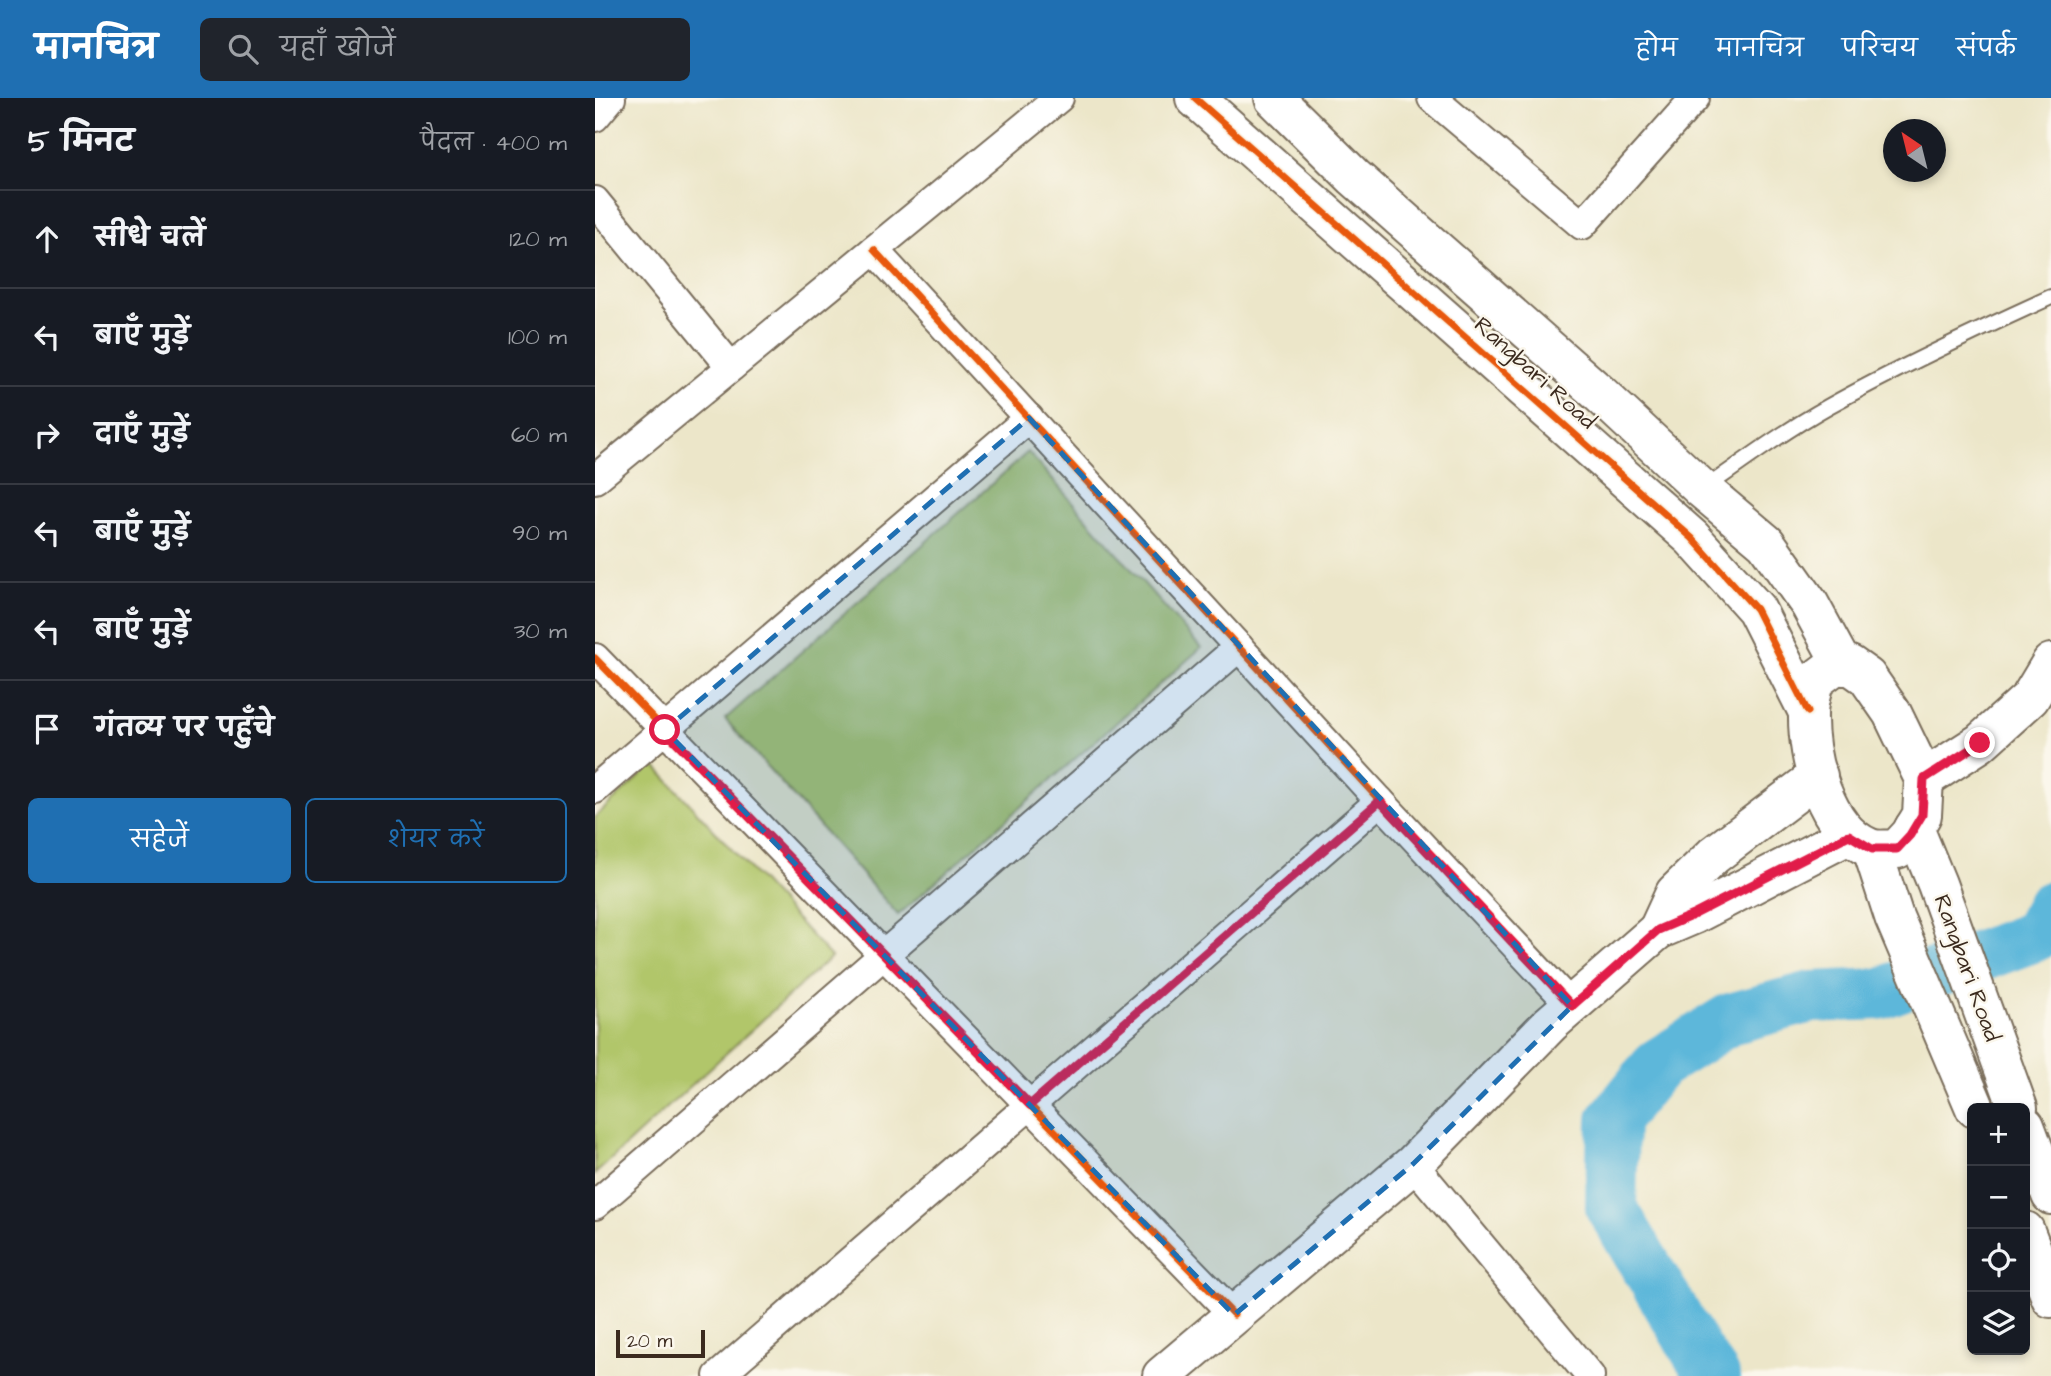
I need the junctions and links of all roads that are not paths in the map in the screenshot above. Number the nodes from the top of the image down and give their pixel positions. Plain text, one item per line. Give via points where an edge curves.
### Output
1 (611, 98) edge
2 (1059, 98) edge
3 (1195, 98) edge
4 (1274, 98) edge
5 (1432, 98) edge
6 (1695, 98) edge
7 (595, 117) edge
8 (595, 201) edge
9 (874, 250) junction
10 (2051, 298) edge
11 (731, 367) junction
12 (1028, 418) junction
13 (595, 479) edge
14 (1703, 490) junction
15 (1239, 647) junction
16 (595, 658) edge
17 (2051, 663) edge
18 (1843, 666) junction
19 (1808, 712) junction
20 (665, 730) junction
21 (1818, 776) junction
22 (1924, 779) junction
23 (595, 789) edge
24 (1380, 801) junction
25 (1915, 828) junction
26 (1860, 842) junction
27 (1658, 930) junction
28 (883, 954) junction
29 (1572, 1006) junction
30 (1973, 1103) edge
31 (2016, 1103) edge
32 (1030, 1105) junction
33 (2030, 1139) edge
34 (1413, 1164) junction
35 (2051, 1195) edge
36 (595, 1205) edge
37 (2030, 1244) edge
38 (2051, 1298) edge
39 (1234, 1315) junction
40 (718, 1376) edge
41 (1162, 1376) edge
42 (1590, 1376) edge

1 - 7 street
2 - 9 street
3 - 19 street, Rangbari Road via 1692,538 1755,609
4 - 14 street, Rangbari Road via 1354,177
5 - 6 street via 1582,225
8 - 11 street
9 - 11 street
9 - 12 street
10 - 14 lane via 1941,347 1828,407
11 - 13 street
12 - 15 street
12 - 20 street
14 - 18 street, Rangbari Road via 1766,543 1810,605
15 - 24 street
15 - 28 street
16 - 20 street
17 - 22 street via 2030,698 1980,743
18 - 19 street via 1834,666 1814,681
18 - 22 street via 1850,665 1867,677 1880,695
19 - 21 street, Rangbari Road
20 - 23 street
20 - 28 street
21 - 26 street, Rangbari Road via 1825,801
21 - 27 street via 1714,855 1675,893
22 - 25 street via 1922,815
24 - 29 street
24 - 32 street
25 - 26 street via 1897,849
25 - 31 street, Rangbari Road
26 - 27 street
26 - 30 street, Rangbari Road
27 - 29 street
28 - 32 street
28 - 36 street
29 - 34 street
32 - 39 street
32 - 40 street
33 - 35 street
34 - 39 street
34 - 42 street
37 - 38 street
39 - 41 street

